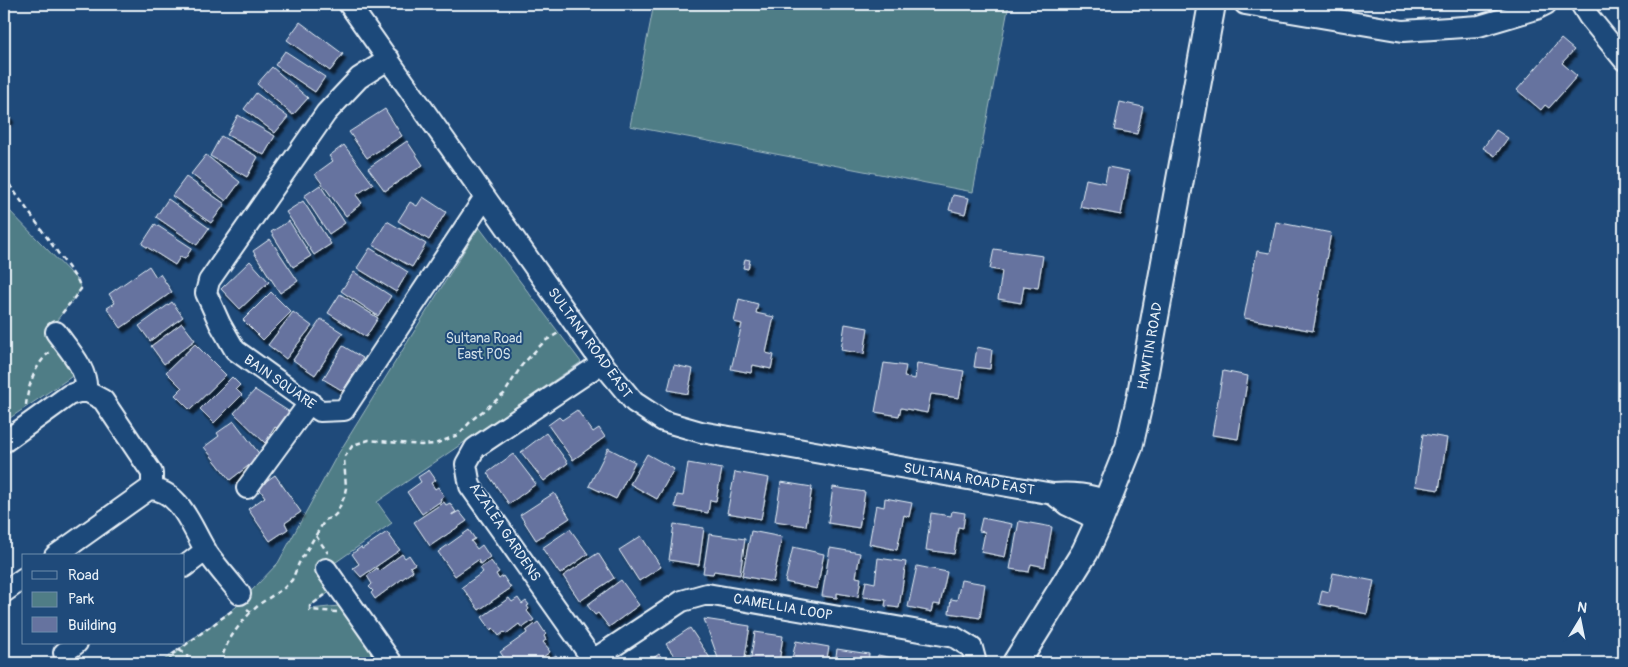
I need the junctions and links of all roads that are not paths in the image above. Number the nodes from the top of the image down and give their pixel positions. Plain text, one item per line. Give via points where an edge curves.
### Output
1 (349, 4) edge
2 (1212, 4) edge
3 (1245, 4) edge
4 (1546, 4) edge
5 (1581, 4) edge
6 (389, 59) junction
7 (1624, 60) edge
8 (485, 196) junction
9 (56, 340) road end
10 (602, 363) junction
11 (86, 392) junction
12 (310, 402) junction
13 (4, 442) edge
14 (247, 488) dead end
15 (149, 490) junction
16 (1103, 513) junction
17 (206, 550) junction
18 (61, 554) edge
19 (185, 566) edge
20 (326, 569) dead end
21 (22, 579) edge
22 (4, 592) edge
23 (240, 602) road end
24 (594, 662) edge
25 (392, 663) edge
26 (976, 663) edge
27 (1016, 663) edge

1 - 6 street, SULTANA ROAD EAST
2 - 16 main road, HAWTIN ROAD via 1140,399 1129,447
3 - 4 street via 1402,31 1479,26
5 - 7 street
6 - 8 street, SULTANA ROAD EAST
6 - 12 street, BAIN SQUARE via 359,78 326,113 209,281 206,293 234,350
8 - 10 street, SULTANA ROAD EAST
8 - 12 street, BAIN SQUARE via 344,410 320,411
9 - 11 street via 80,366
10 - 16 street, SULTANA ROAD EAST via 634,402 663,421 701,432 1053,494 1088,515
10 - 24 street, AZALEA GARDENS via 475,448 466,464 470,486
11 - 13 street via 69,395
11 - 15 street via 103,400 149,467 153,479
12 - 14 street
15 - 17 street via 161,491 173,498
15 - 18 street
16 - 27 main road, HAWTIN ROAD via 1085,552
17 - 19 street
17 - 23 street
20 - 25 street
21 - 22 street
24 - 26 street, CAMELLIA LOOP via 682,601 707,594 954,637 972,648

